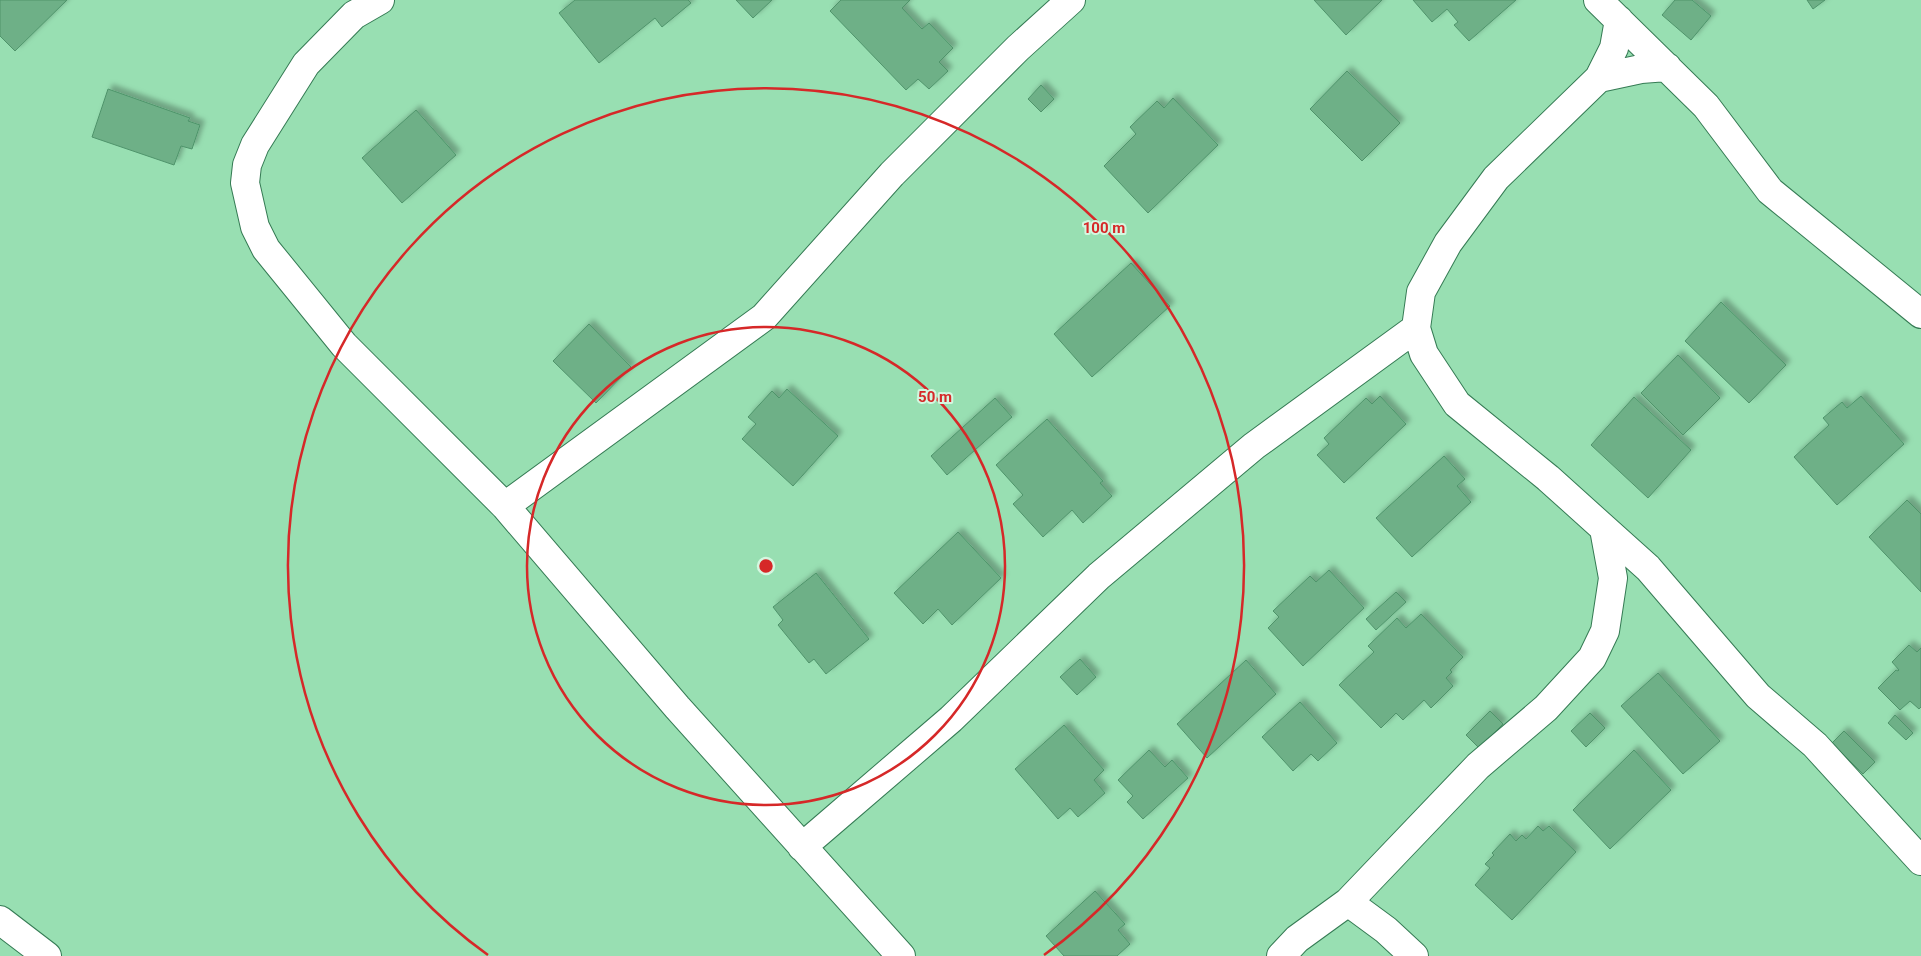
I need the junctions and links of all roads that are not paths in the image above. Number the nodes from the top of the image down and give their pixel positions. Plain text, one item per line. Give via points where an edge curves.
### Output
1 (380, 0) edge
2 (1071, 0) edge
3 (1598, 0) edge
4 (1619, 20) junction
5 (1667, 67) junction
6 (1599, 78) junction
7 (1921, 314) edge
8 (1416, 328) junction
9 (505, 506) junction
10 (1604, 528) junction
11 (1648, 568) junction
12 (1613, 578) junction
13 (802, 847) junction
14 (1921, 861) edge
15 (1348, 902) junction
16 (0, 920) edge
17 (47, 956) edge
18 (901, 956) edge
19 (1281, 956) edge
20 (1414, 956) edge

1 - 9 street via 354,15 306,64 254,145 245,183 255,227 266,249 344,345
2 - 9 street via 1018,48 892,174 764,317
3 - 4 street
4 - 5 street
4 - 6 street via 1614,48
5 - 6 street via 1641,68
5 - 7 street via 1706,106 1770,191
6 - 8 street via 1491,185 1448,244 1421,292
8 - 10 street via 1424,354 1457,404
8 - 13 street via 1254,446 1099,576 951,719
9 - 13 street
10 - 11 street
10 - 12 street
11 - 12 street
11 - 14 street via 1758,696 1814,745
12 - 15 street via 1605,631 1592,658 1546,708 1478,766
13 - 18 street
15 - 19 street via 1297,939
15 - 20 street
16 - 17 street

